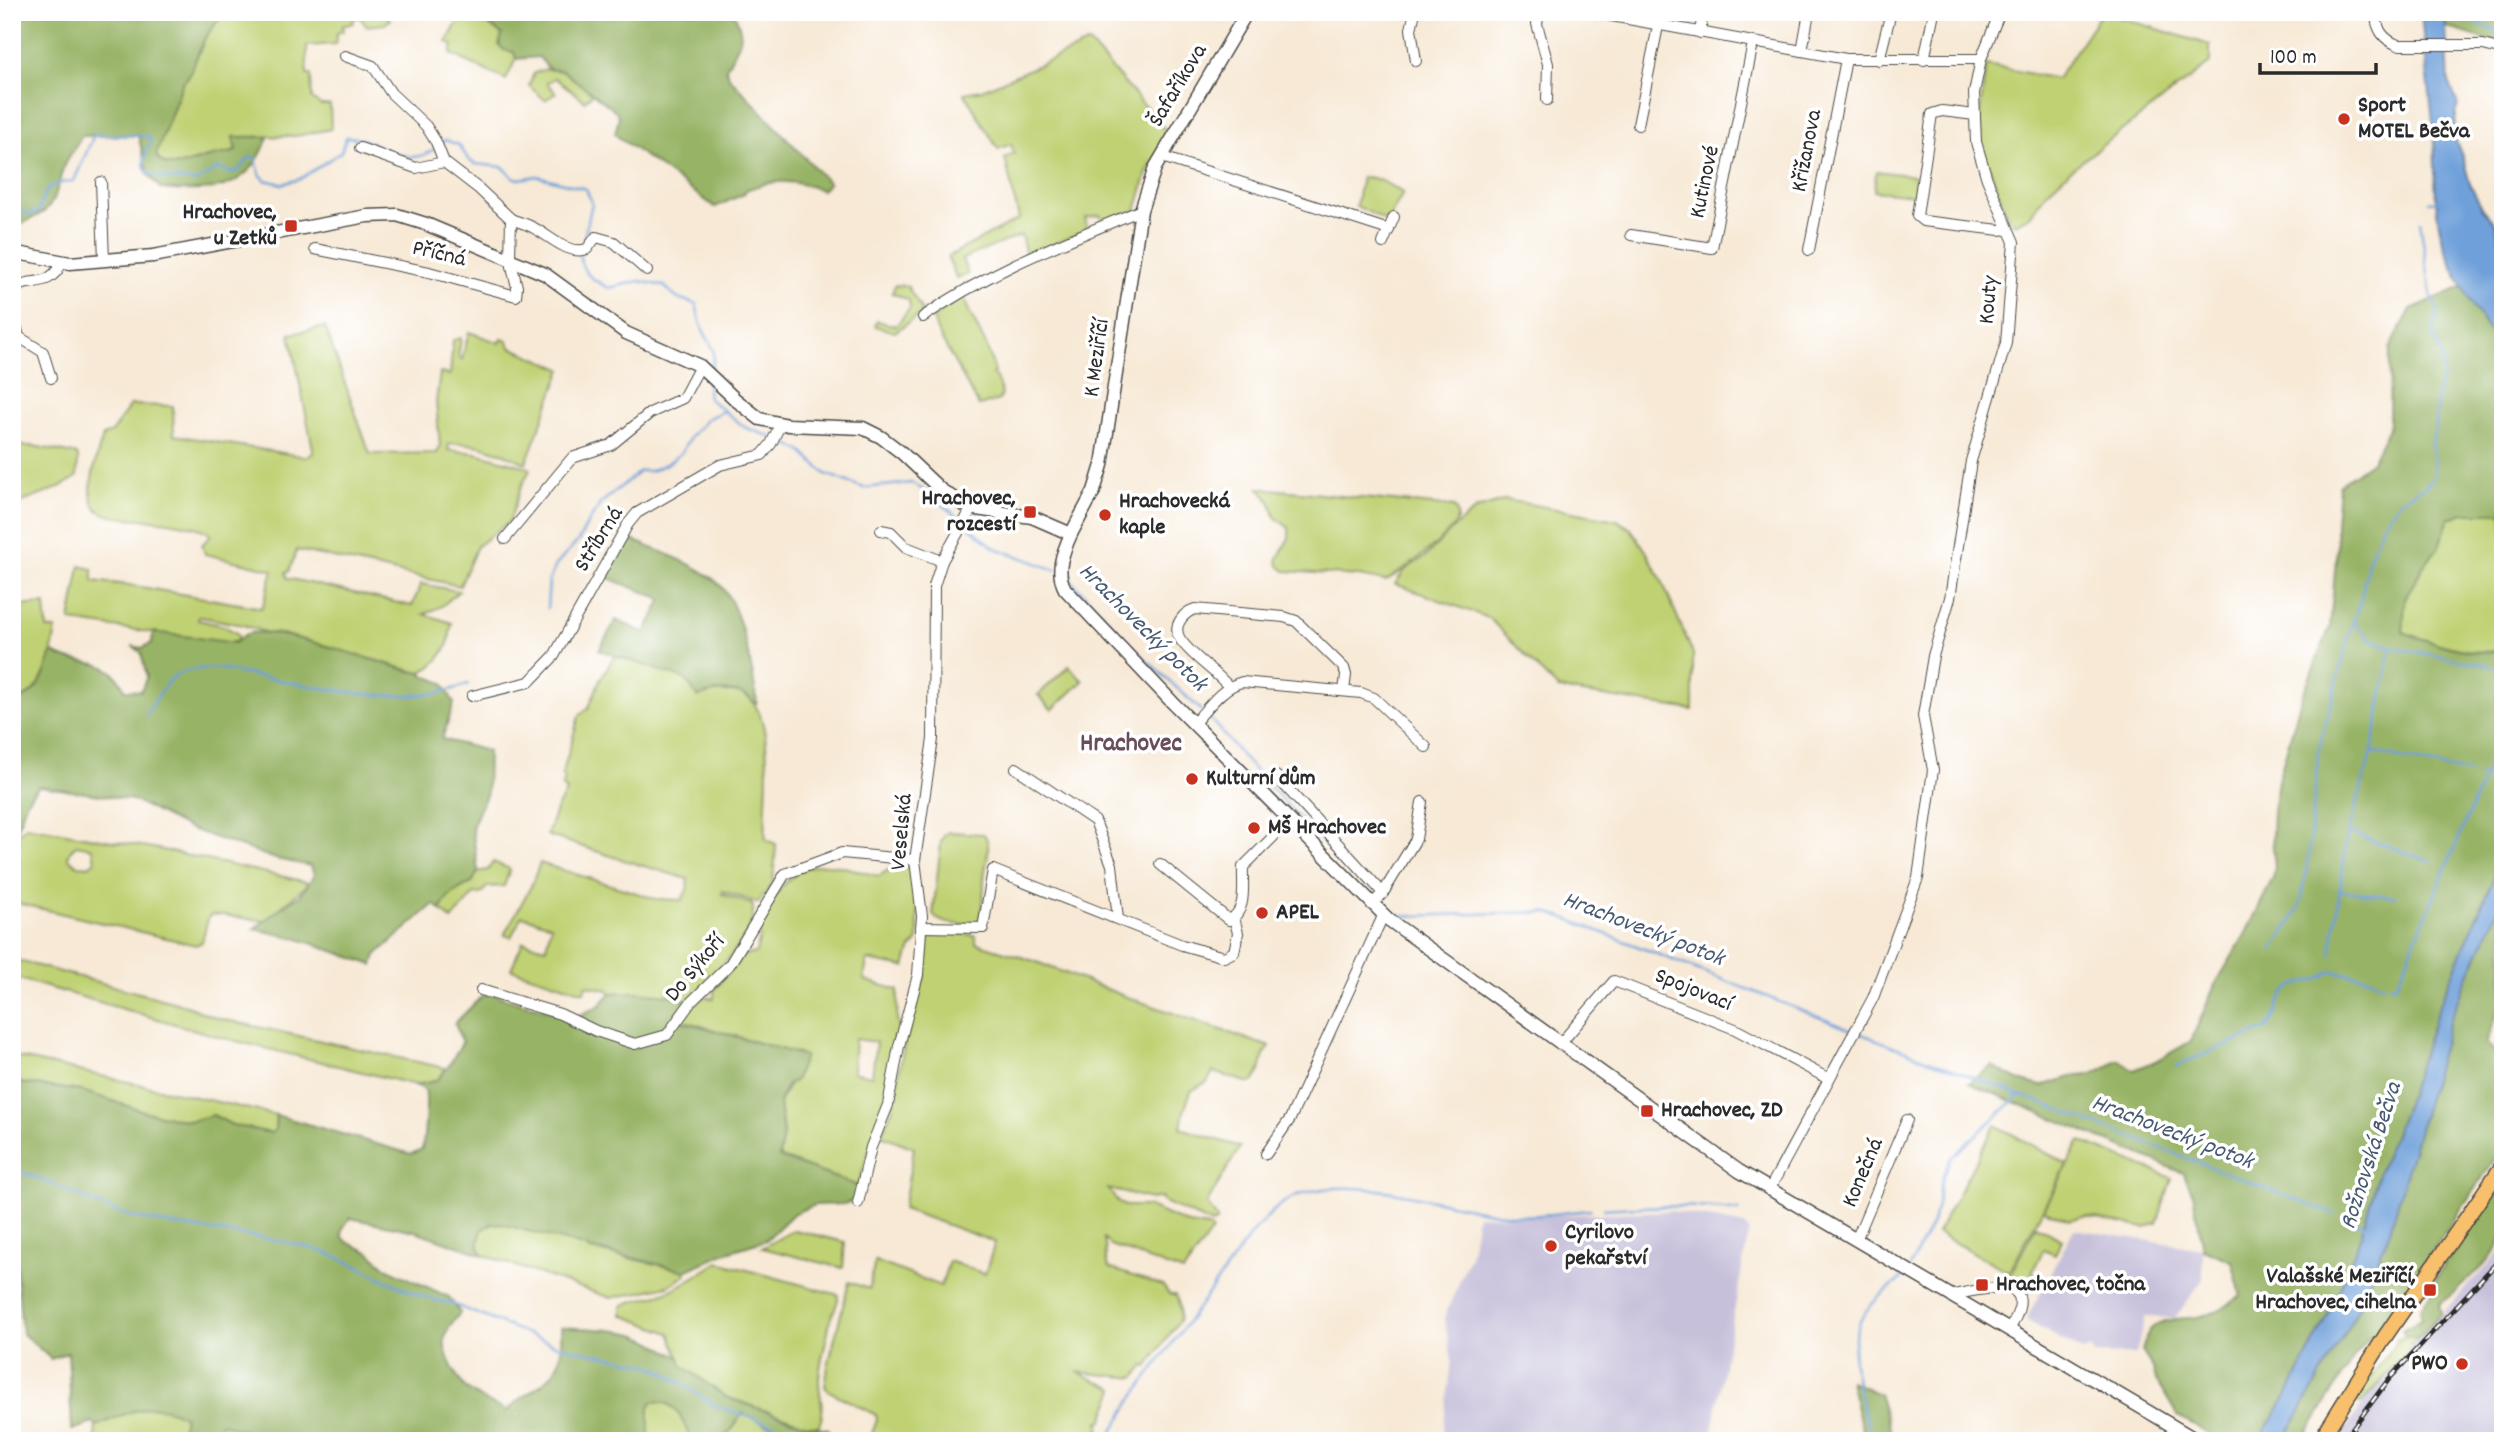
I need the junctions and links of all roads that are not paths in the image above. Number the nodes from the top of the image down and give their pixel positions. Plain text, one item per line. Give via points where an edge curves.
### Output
1 (1247, 12) edge
2 (1415, 12) edge
3 (1539, 12) edge
4 (1590, 12) edge
5 (1703, 12) edge
6 (1809, 12) edge
7 (1891, 12) edge
8 (1934, 12) edge
9 (2000, 12) edge
10 (2375, 12) edge
11 (1658, 26) junction
12 (1700, 33) junction
13 (1754, 43) junction
14 (2503, 50) edge
15 (1802, 51) junction
16 (345, 56) dead end
17 (1846, 59) junction
18 (1981, 59) junction
19 (1880, 60) junction
20 (1416, 61) dead end
21 (1924, 61) junction
22 (1547, 100) dead end
23 (1975, 115) junction
24 (1638, 125) dead end
25 (360, 148) dead end
26 (1161, 157) junction
27 (444, 162) junction
28 (101, 182) dead end
29 (1149, 182) joint
30 (1141, 210) junction
31 (1394, 217) dead end
32 (511, 219) junction
33 (2008, 229) junction
34 (1388, 230) junction
35 (1631, 235) dead end
36 (1383, 243) dead end
37 (314, 249) dead end
38 (1809, 250) dead end
39 (12, 252) edge
40 (510, 258) junction
41 (104, 260) junction
42 (62, 261) junction
43 (648, 271) dead end
44 (12, 294) edge
45 (12, 310) edge
46 (923, 317) dead end
47 (706, 371) junction
48 (51, 378) dead end
49 (776, 433) junction
50 (967, 518) junction
51 (881, 530) dead end
52 (1070, 534) junction
53 (505, 539) dead end
54 (942, 561) junction
55 (1228, 688) junction
56 (1343, 691) junction
57 (472, 696) dead end
58 (1200, 716) junction
59 (1426, 747) dead end
60 (1016, 768) dead end
61 (1276, 776) dead end
62 (1422, 802) dead end
63 (1289, 821) junction
64 (915, 860) junction
65 (1160, 864) dead end
66 (1378, 899) junction
67 (1383, 916) junction
68 (1234, 918) junction
69 (1118, 919) junction
70 (921, 927) junction
71 (481, 990) dead end
72 (1560, 1044) junction
73 (1829, 1079) junction
74 (1907, 1120) dead end
75 (1266, 1154) dead end
76 (2503, 1165) edge
77 (1769, 1190) junction
78 (859, 1203) dead end
79 (1856, 1241) junction
80 (1952, 1296) junction
81 (2009, 1330) junction
82 (2197, 1441) edge
83 (2320, 1441) edge

1 - 26 street, Šafaříkova
2 - 20 street via 1411,29
3 - 22 street via 1537,24 1548,64
4 - 11 street
5 - 12 street
6 - 15 street
7 - 19 street
8 - 21 street
9 - 18 street, Kouty
10 - 14 street via 2377,28 2386,40 2399,45 2483,45
11 - 12 street
11 - 24 street
12 - 13 street
13 - 15 street
13 - 35 street, Kutinové via 1712,248
15 - 17 street
16 - 27 street via 373,66 391,93 426,126
17 - 19 street
17 - 38 street, Křižanova
18 - 21 street
18 - 23 street, Kouty via 1975,80
19 - 21 street
23 - 33 street, Kouty via 1976,142
23 - 33 street via 1932,114 1917,216
25 - 27 street via 416,168
26 - 29 street, Šafaříkova
26 - 34 street
27 - 32 street
28 - 41 street
29 - 30 street, K Meziříčí
30 - 46 street via 1014,264 960,291
30 - 52 street, K Meziříčí via 1102,465 1094,491
31 - 34 street
32 - 40 street
32 - 43 street via 581,251 596,237 607,240
33 - 73 street, Kouty via 2014,250 2006,343 1971,461 1950,598 1933,656 1923,716 1933,770 1918,878 1873,998
34 - 36 street
37 - 40 street, Příčná via 429,272 516,296
39 - 42 street
40 - 41 street via 426,224 382,214 153,256
40 - 47 street via 545,274 626,333
41 - 42 street
42 - 44 street via 49,280 17,287
45 - 48 street via 19,337 43,352
47 - 49 street
47 - 53 street via 683,398 650,413 611,445 572,458
49 - 50 street via 863,428 902,453
49 - 57 street, Stříbrná via 762,455 720,465 637,513 554,656 529,682
50 - 52 street via 1032,517
50 - 54 street, Veselská
51 - 54 street via 891,532 906,547
52 - 58 street, K Meziříčí via 1060,572 1069,593
54 - 64 street, Veselská via 932,612 933,739
55 - 56 street via 1242,682
55 - 56 street via 1180,639 1178,625 1188,611 1296,621 1345,668
55 - 58 street
56 - 59 street via 1374,698
58 - 63 street
60 - 69 street via 1094,821 1112,865
61 - 66 street
62 - 66 street via 1416,839
63 - 66 street
63 - 68 street via 1243,867 1244,899
64 - 70 street, Veselská
64 - 71 street, Do Sýkoří via 842,853 785,874 730,964 691,1002 667,1035 635,1044
65 - 68 street via 1229,920
66 - 67 street
67 - 72 street
67 - 75 street via 1290,1119
68 - 69 street via 1238,933 1234,952 1224,957
69 - 70 street via 993,870 983,928
70 - 78 street, Veselská via 918,975 888,1105 871,1147
72 - 73 street, Spojovací via 1614,981 1734,1029
72 - 77 street
73 - 77 street, Kouty
74 - 79 street, Konečná
76 - 83 main road via 2386,1335
77 - 79 street
79 - 80 street
80 - 81 street
80 - 81 street via 1997,1287 2013,1289 2021,1306
81 - 82 street

